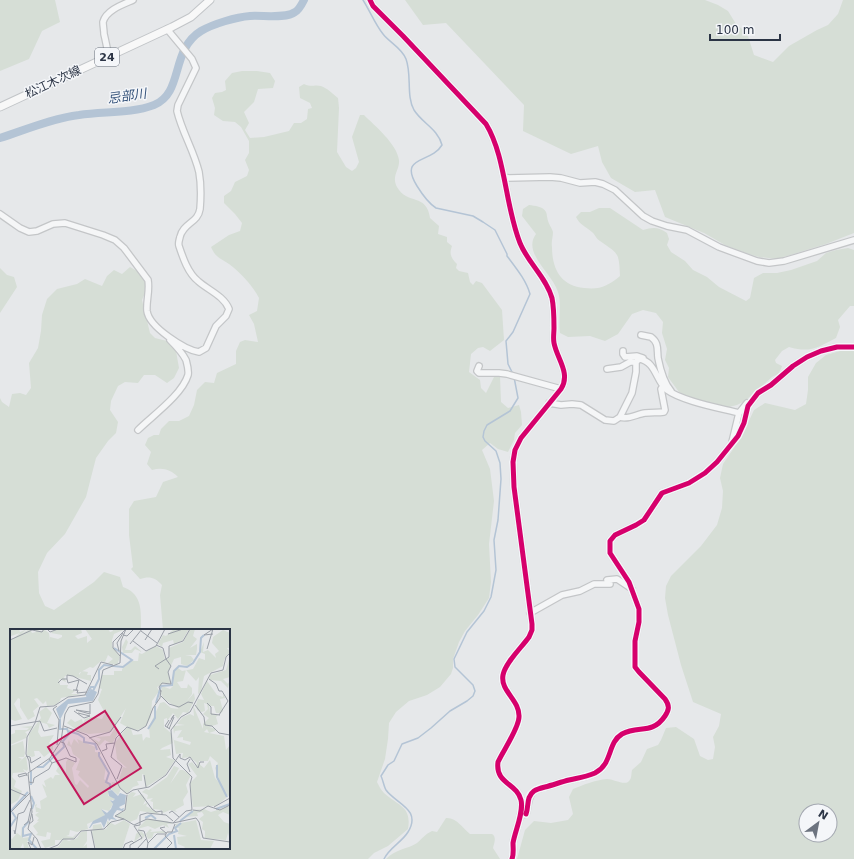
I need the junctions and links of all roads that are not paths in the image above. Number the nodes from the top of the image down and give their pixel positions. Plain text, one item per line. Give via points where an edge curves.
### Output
1 (133, 0) edge
2 (210, 0) edge
3 (370, 0) edge
4 (167, 30) junction
5 (109, 56) junction
6 (0, 107) edge
7 (504, 178) junction
8 (0, 214) edge
9 (854, 240) edge
10 (162, 331) junction
11 (641, 335) dead end
12 (854, 347) edge
13 (623, 351) dead end
14 (647, 361) junction
15 (636, 362) junction
16 (479, 366) dead end
17 (607, 369) dead end
18 (663, 386) junction
19 (561, 389) junction
20 (675, 395) junction
21 (753, 399) junction
22 (549, 403) junction
23 (738, 413) junction
24 (620, 417) junction
25 (138, 430) dead end
26 (731, 445) junction
27 (632, 589) junction
28 (530, 613) junction
29 (520, 815) junction
30 (512, 859) edge

1 - 5 street via 115,8 105,18 103,23
2 - 4 main road, 松江木次線 / 24 via 191,17
3 - 7 street via 486,124 492,133
4 - 5 main road, 松江木次線 / 24
4 - 10 street via 187,52 196,68 178,105 178,111 199,172 201,196 199,214 184,227 179,244 193,276 218,296 229,310 216,326 203,351 186,348
5 - 6 main road, 松江木次線 / 24
7 - 9 street via 550,177 580,183 603,184 615,190 652,221 688,230 719,247 757,261 784,261
7 - 19 street via 521,244 545,281 552,298 554,344 564,374
8 - 10 street via 29,232 53,224 65,224 103,235 121,244 148,280 147,312 153,324
10 - 25 street via 183,354 188,375 176,394
11 - 20 street via 652,337 657,344 665,381
12 - 21 street via 837,347 807,357
13 - 14 street via 625,357 637,356
14 - 15 street via 639,359
14 - 18 street
15 - 17 street
15 - 24 street via 633,390
16 - 19 street via 479,373 515,376
18 - 20 street
18 - 24 street via 661,389 664,412
19 - 22 street
20 - 23 street
21 - 23 street
21 - 26 street via 748,406 738,436
22 - 24 street via 581,405 608,421
22 - 28 street via 521,438 513,462
23 - 26 street
26 - 27 street via 718,462 699,477 662,493 644,520 615,535 610,541 610,553
27 - 28 street via 617,579 607,580 610,584 594,584 583,590 562,595
27 - 29 street via 640,616 635,641 636,667 667,702 668,711 656,726 628,731 620,736 598,771 580,779 535,791 529,797 526,814
28 - 29 street via 532,630 529,637 503,674 503,682 517,705 519,716 518,724 498,766 500,777 520,796
29 - 30 street

